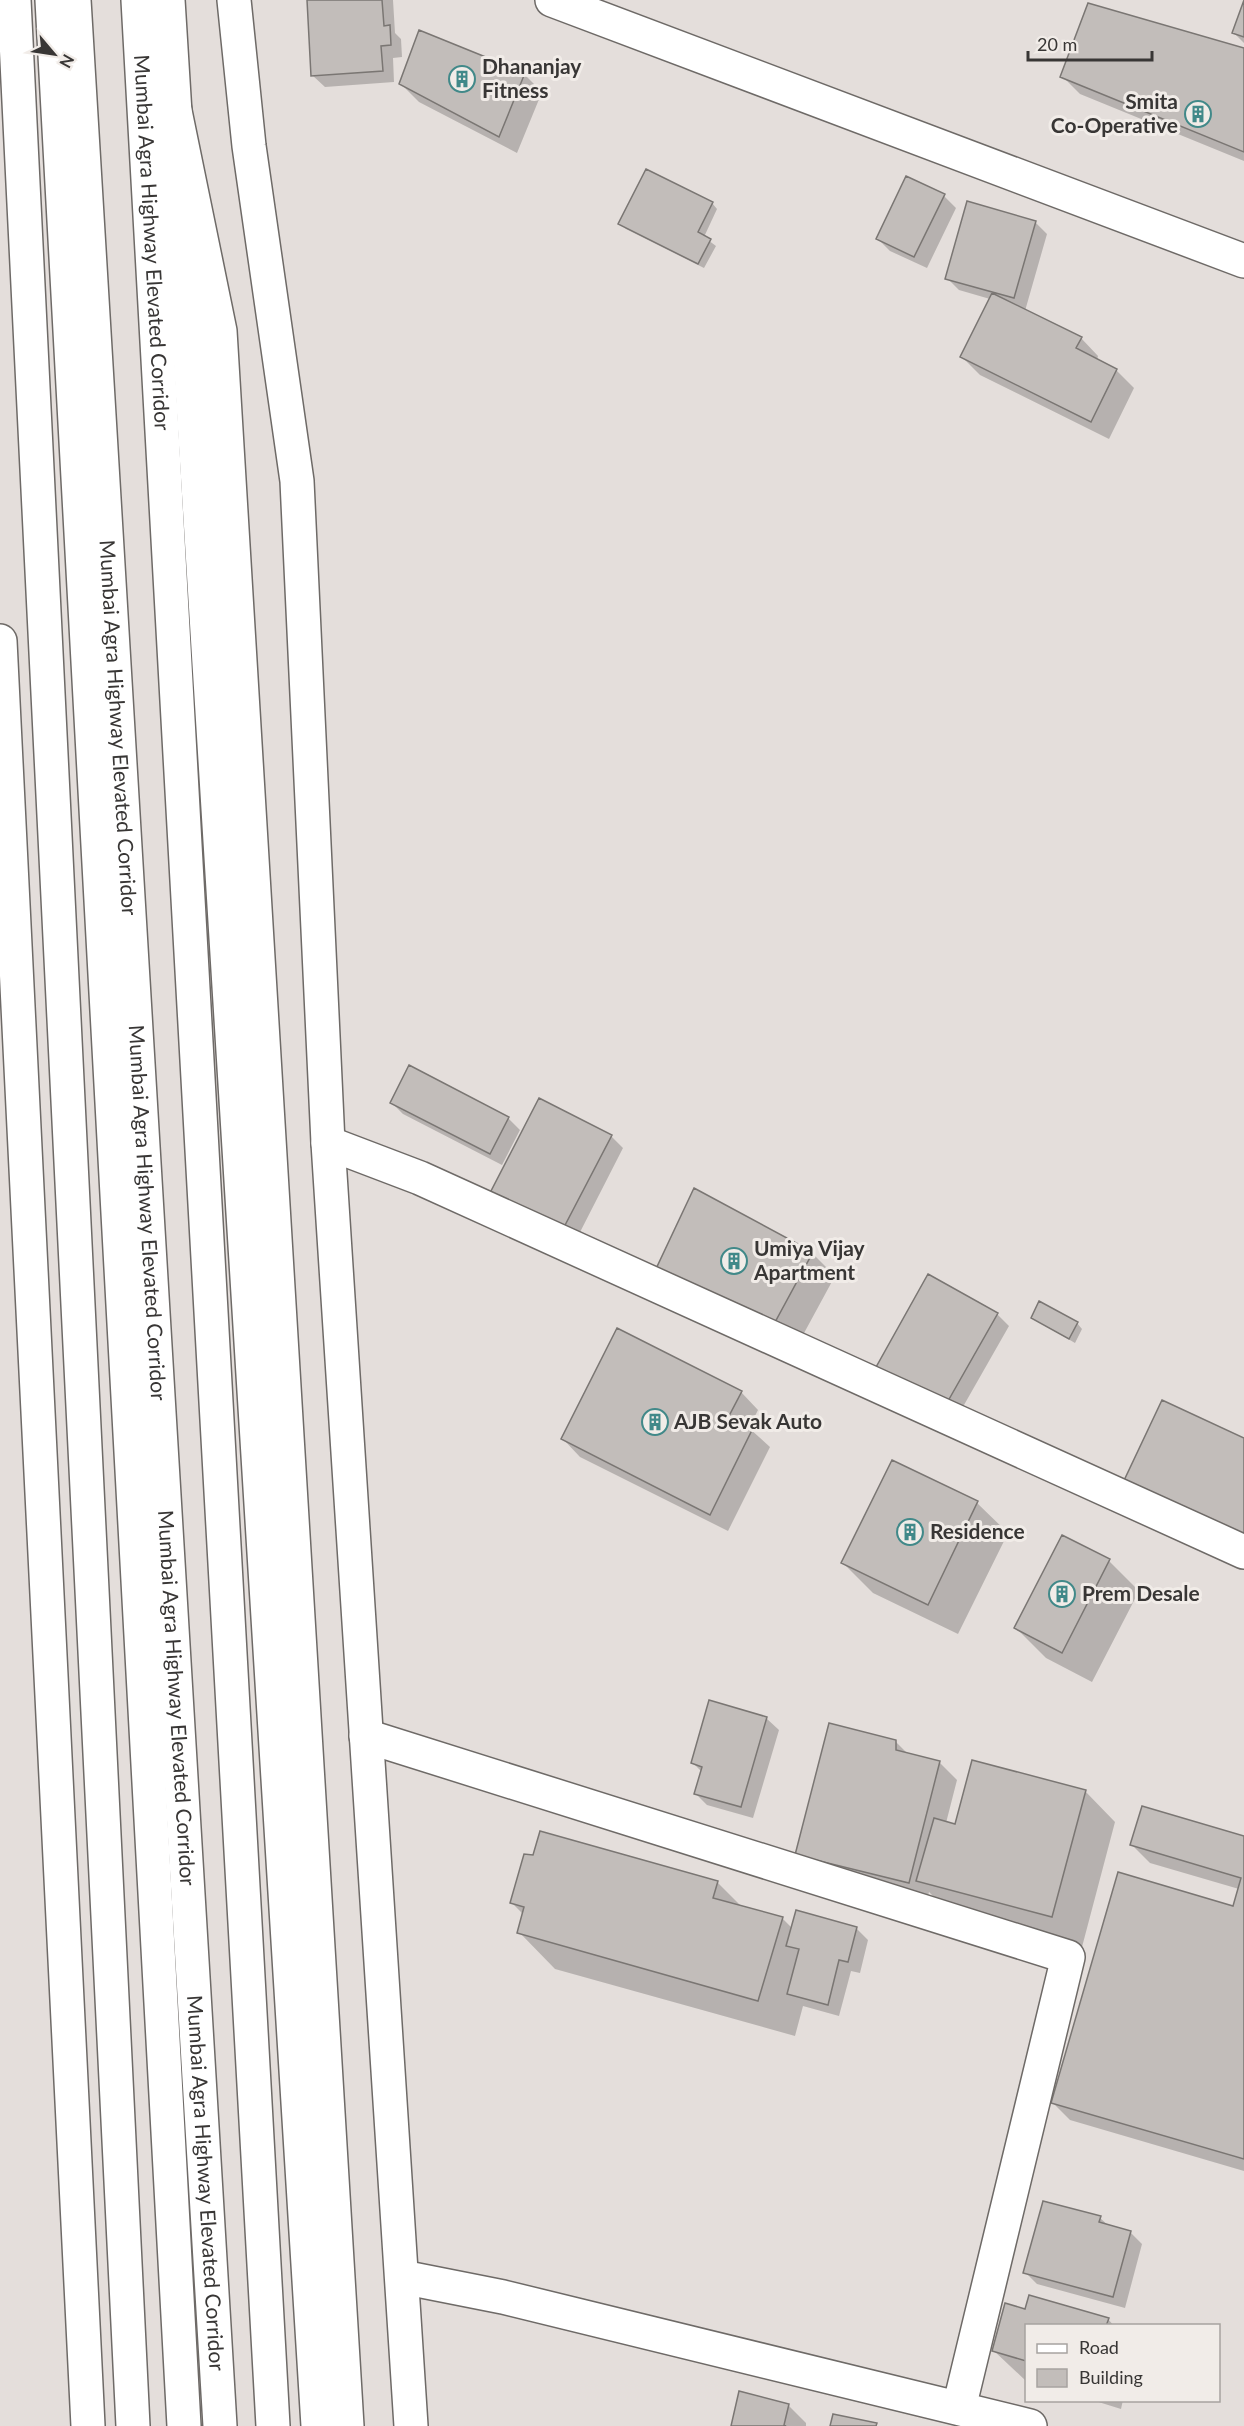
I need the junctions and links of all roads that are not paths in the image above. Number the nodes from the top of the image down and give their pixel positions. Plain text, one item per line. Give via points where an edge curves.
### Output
1 (14, 0) edge
2 (52, 0) edge
3 (74, 0) edge
4 (138, 0) edge
5 (168, 0) edge
6 (234, 0) edge
7 (552, 0) edge
8 (174, 106) junction
9 (1244, 261) edge
10 (0, 641) edge
11 (328, 1143) junction
12 (1244, 1552) edge
13 (366, 1736) junction
14 (402, 2277) junction
15 (959, 2408) junction
16 (88, 2426) edge
17 (133, 2426) edge
18 (184, 2426) edge
19 (220, 2426) edge
20 (273, 2426) edge
21 (318, 2426) edge
22 (347, 2426) edge
23 (411, 2426) edge
24 (1030, 2426) edge

1 - 17 main road
2 - 18 main road
3 - 19 main road, Mumbai Agra Highway Elevated Corridor
4 - 20 main road, Mumbai Agra Highway Elevated Corridor
5 - 8 main road
6 - 11 main road via 249,146 297,481
7 - 9 main road
8 - 21 main road
8 - 22 main road via 220,331
10 - 16 main road
11 - 12 main road via 431,1183
11 - 13 main road
13 - 14 main road
13 - 15 main road via 1068,1957
14 - 15 main road via 503,2297
14 - 23 main road
15 - 24 main road

